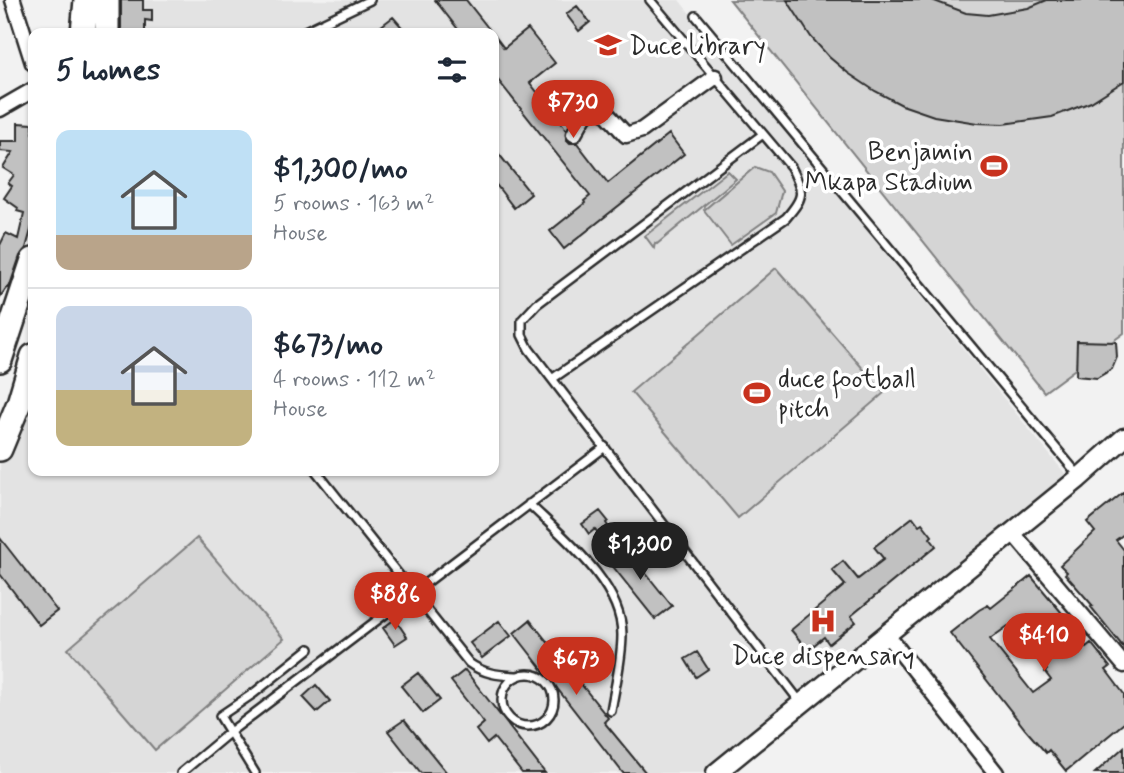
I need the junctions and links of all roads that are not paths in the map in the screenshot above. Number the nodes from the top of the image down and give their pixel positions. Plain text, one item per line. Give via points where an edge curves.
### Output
1 (13, 0) edge
2 (86, 0) edge
3 (107, 0) edge
4 (370, 0) edge
5 (650, 0) edge
6 (695, 16) dead end
7 (83, 28) edge
8 (107, 28) edge
9 (311, 28) edge
10 (28, 47) edge
11 (715, 77) junction
12 (28, 93) edge
13 (0, 109) edge
14 (574, 134) dead end
15 (763, 134) junction
16 (28, 275) edge
17 (0, 360) edge
18 (28, 373) edge
19 (552, 379) junction
20 (1122, 445) edge
21 (605, 447) junction
22 (0, 449) edge
23 (320, 476) edge
24 (1080, 477) junction
25 (529, 504) junction
26 (1012, 532) junction
27 (414, 592) junction
28 (887, 635) junction
29 (309, 649) dead end
30 (1124, 665) edge
31 (516, 676) junction
32 (801, 703) junction
33 (611, 710) dead end
34 (230, 732) junction
35 (181, 773) edge
36 (255, 773) edge
37 (716, 773) edge
38 (996, 773) edge

1 - 10 street
2 - 7 main road
3 - 8 main road
4 - 9 lane
5 - 11 lane
6 - 24 lane
11 - 14 street via 642,130 626,135 597,103
11 - 15 lane
12 - 13 street
15 - 19 lane via 537,304 522,320 522,335 529,349
15 - 19 lane via 791,167 802,188 800,202 786,218
16 - 17 main road
18 - 22 main road
19 - 21 lane
20 - 24 street
21 - 25 lane
21 - 32 lane
23 - 27 lane
24 - 26 street
25 - 27 lane
25 - 33 lane via 607,587 619,614 622,634
26 - 28 street
26 - 30 street
27 - 31 lane via 469,663 492,675
27 - 34 lane
28 - 32 street
28 - 38 street
29 - 34 lane via 220,716
31 - 31 lane via 530,673 552,688 555,701 540,723 514,722 505,712 502,698 506,685
32 - 37 street
34 - 35 lane
34 - 36 lane

